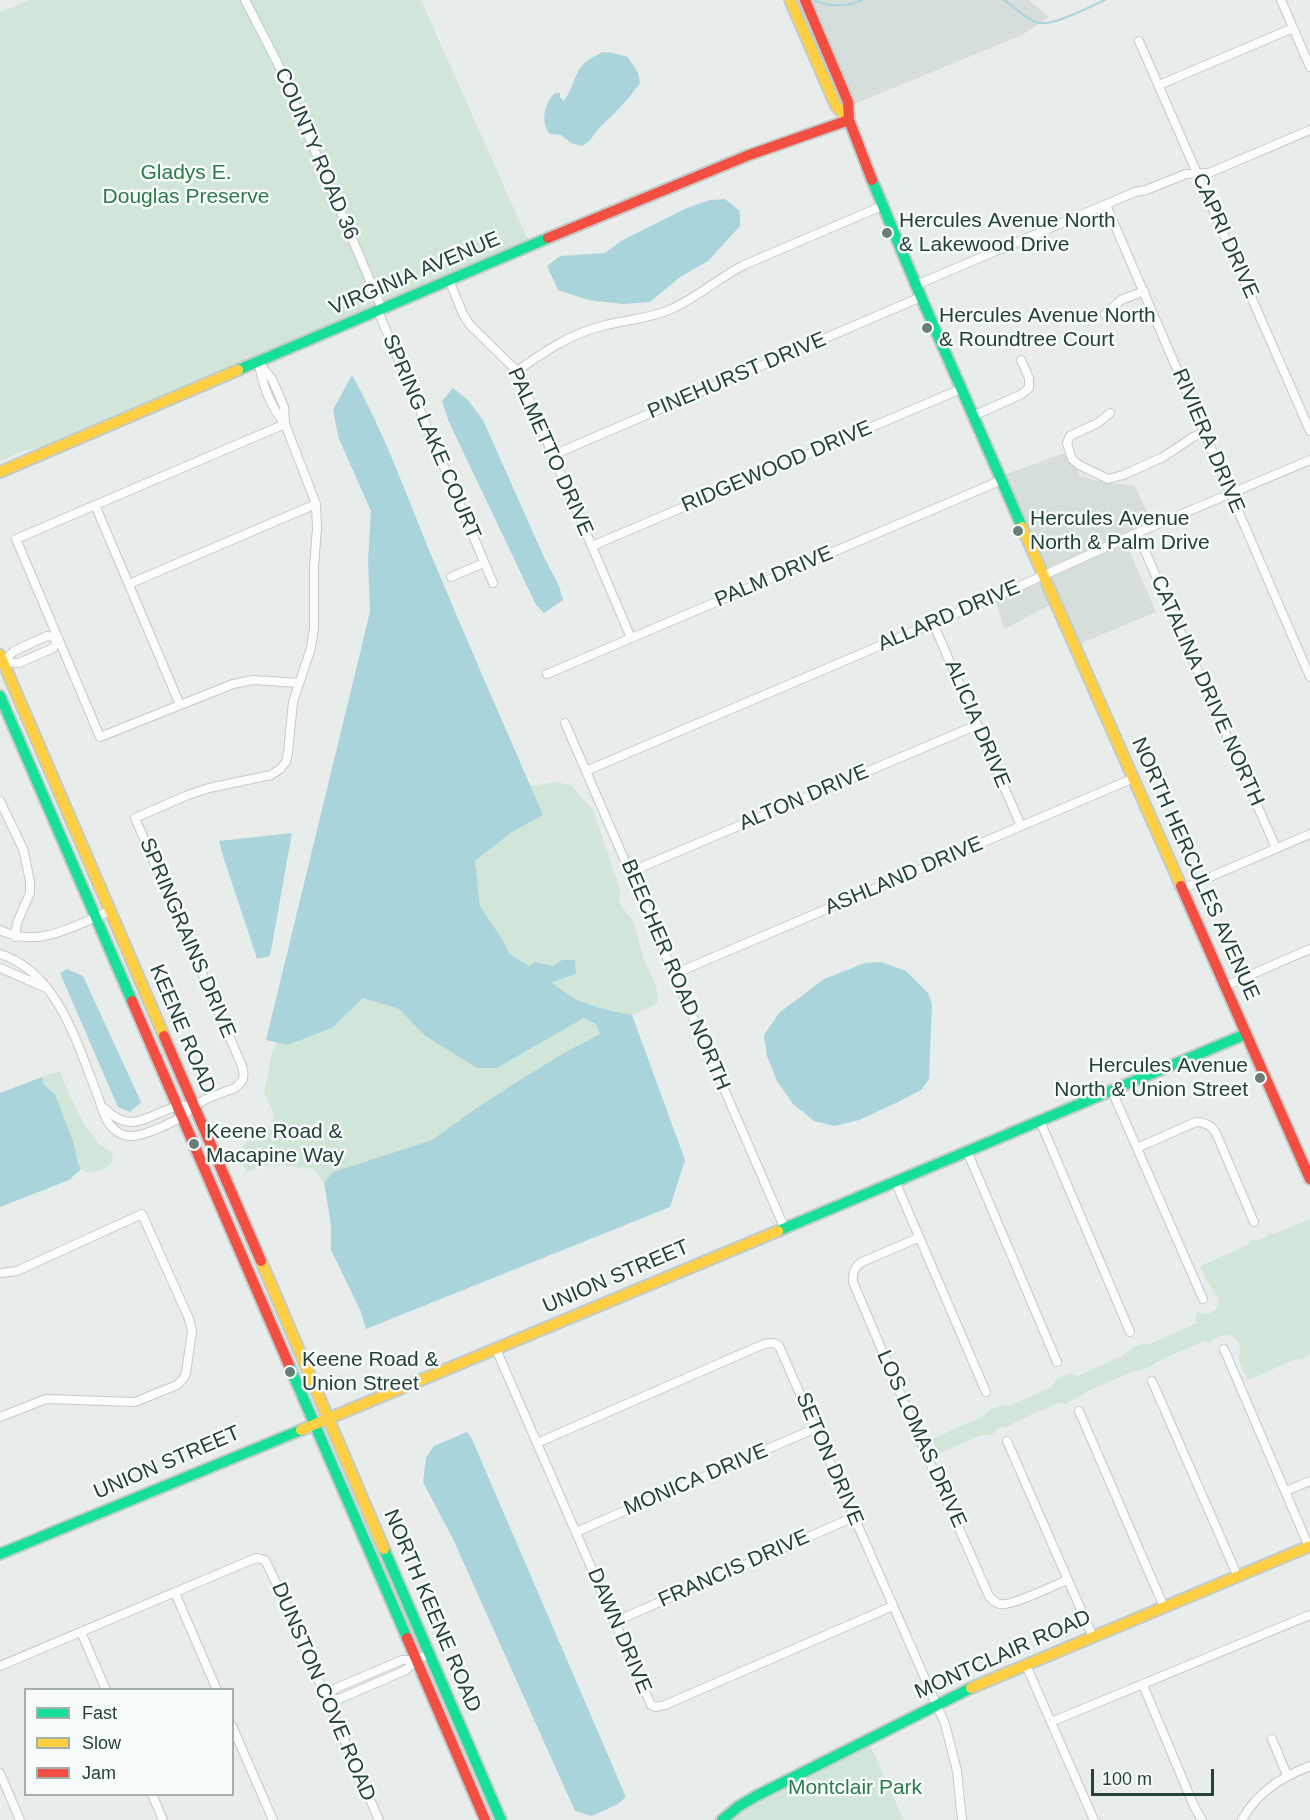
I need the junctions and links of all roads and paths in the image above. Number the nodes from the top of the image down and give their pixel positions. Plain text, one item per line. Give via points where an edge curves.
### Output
1 (245, 0) edge
2 (790, 0) edge
3 (805, 0) edge
4 (1281, 0) edge
5 (1293, 28) junction
6 (1139, 41) dead end
7 (1310, 67) edge
8 (1159, 85) junction
9 (849, 120) junction
10 (1310, 130) edge
11 (1198, 173) junction
12 (1106, 205) junction
13 (882, 206) junction
14 (449, 280) junction
15 (916, 285) junction
16 (1144, 291) junction
17 (921, 297) junction
18 (380, 310) junction
19 (1105, 314) dead end
20 (1021, 360) dead end
21 (258, 362) junction
22 (517, 371) junction
23 (961, 389) junction
24 (1110, 412) dead end
25 (973, 416) junction
26 (285, 424) junction
27 (1310, 431) edge
28 (1205, 432) junction
29 (553, 455) junction
30 (1310, 460) edge
31 (0, 472) edge
32 (1002, 480) junction
33 (1231, 492) junction
34 (316, 504) junction
35 (95, 505) junction
36 (1137, 533) junction
37 (592, 546) junction
38 (484, 563) junction
39 (1044, 575) junction
40 (451, 577) dead end
41 (493, 583) dead end
42 (129, 584) junction
43 (933, 623) junction
44 (58, 638) junction
45 (631, 638) junction
46 (2, 658) edge
47 (547, 674) dead end
48 (1310, 677) edge
49 (299, 683) junction
50 (0, 696) edge
51 (180, 705) junction
52 (565, 723) dead end
53 (977, 725) junction
54 (586, 771) junction
55 (1134, 778) junction
56 (0, 801) edge
57 (1021, 826) junction
58 (1310, 834) edge
59 (1276, 848) junction
60 (630, 872) junction
61 (1182, 889) junction
62 (110, 911) junction
63 (95, 917) junction
64 (0, 930) edge
65 (15, 937) junction
66 (1310, 949) edge
67 (0, 954) edge
68 (0, 968) edge
69 (674, 974) junction
70 (1225, 986) junction
71 (44, 987) junction
72 (1246, 1034) junction
73 (1112, 1091) junction
74 (177, 1106) junction
75 (194, 1106) junction
76 (103, 1107) junction
77 (182, 1118) junction
78 (1040, 1121) junction
79 (1137, 1148) junction
80 (967, 1151) junction
81 (1310, 1178) edge
82 (895, 1181) junction
83 (1254, 1222) dead end
84 (784, 1227) junction
85 (918, 1238) junction
86 (0, 1273) edge
87 (258, 1293) junction
88 (1203, 1299) dead end
89 (1130, 1332) dead end
90 (496, 1349) junction
91 (1224, 1349) dead end
92 (1057, 1362) dead end
93 (1152, 1381) dead end
94 (986, 1392) dead end
95 (1079, 1411) dead end
96 (0, 1416) edge
97 (329, 1418) junction
98 (314, 1424) junction
99 (816, 1428) junction
100 (1007, 1441) dead end
101 (537, 1443) junction
102 (1310, 1481) edge
103 (1286, 1491) junction
104 (854, 1517) junction
105 (576, 1532) junction
106 (1310, 1546) edge
107 (0, 1554) edge
108 (1238, 1577) junction
109 (1067, 1580) junction
110 (401, 1587) junction
111 (175, 1593) junction
112 (892, 1606) junction
113 (1164, 1607) junction
114 (1310, 1615) edge
115 (614, 1622) junction
116 (81, 1632) junction
117 (1093, 1637) junction
118 (429, 1654) junction
119 (416, 1660) junction
120 (1026, 1665) junction
121 (0, 1666) edge
122 (1143, 1684) junction
123 (106, 1688) edge
124 (217, 1688) edge
125 (326, 1699) junction
126 (936, 1705) junction
127 (1051, 1722) junction
128 (234, 1731) edge
129 (1272, 1739) dead end
130 (1310, 1766) edge
131 (0, 1773) edge
132 (1287, 1775) junction
133 (153, 1796) edge
134 (20, 1820) edge
135 (163, 1820) edge
136 (273, 1820) edge
137 (379, 1820) edge
138 (484, 1820) edge
139 (501, 1820) edge
140 (722, 1820) edge
141 (962, 1820) edge
142 (1094, 1820) edge
143 (1202, 1820) edge
144 (1242, 1820) edge

1 - 18 street, COUNTY ROAD 36 via 278,64
2 - 9 street via 836,106
3 - 9 street via 848,102
4 - 5 street
5 - 7 street
5 - 8 street
6 - 8 street, CAPRI DRIVE
8 - 11 street, CAPRI DRIVE
9 - 13 street, NORTH HERCULES AVENUE
9 - 14 street, VIRGINIA AVENUE via 749,155
10 - 11 street via 1209,173
11 - 12 street
11 - 27 street, CAPRI DRIVE
12 - 15 street
12 - 16 street, RIVIERA DRIVE
13 - 15 street, NORTH HERCULES AVENUE
13 - 22 street via 744,265 669,310 603,325 559,343
14 - 18 street, VIRGINIA AVENUE
14 - 22 street, PALMETTO DRIVE via 470,325
15 - 17 street, NORTH HERCULES AVENUE
16 - 19 street via 1121,300
16 - 28 street, RIVIERA DRIVE
17 - 23 street, NORTH HERCULES AVENUE
17 - 29 street, PINEHURST DRIVE
18 - 21 street, VIRGINIA AVENUE
18 - 38 street, SPRING LAKE COURT
20 - 25 street via 1029,388
21 - 26 street, SPRINGRAINS DRIVE via 274,411
21 - 31 street, VIRGINIA AVENUE
22 - 29 street, PALMETTO DRIVE
23 - 25 street, NORTH HERCULES AVENUE
23 - 37 street, RIDGEWOOD DRIVE
24 - 28 street via 1098,423 1070,436 1067,443 1072,459 1108,479 1163,457
25 - 32 street, NORTH HERCULES AVENUE
26 - 34 street, SPRINGRAINS DRIVE
26 - 35 street
28 - 33 street, RIVIERA DRIVE
29 - 37 street, PALMETTO DRIVE
30 - 33 street, ALLARD DRIVE
32 - 39 street, NORTH HERCULES AVENUE
32 - 45 street, PALM DRIVE
33 - 36 street, ALLARD DRIVE
33 - 48 street, RIVIERA DRIVE
34 - 42 street
34 - 49 street, SPRINGRAINS DRIVE via 314,628
35 - 42 street
35 - 44 street via 16,539
36 - 39 street, ALLARD DRIVE
36 - 59 street, CATALINA DRIVE NORTH
37 - 45 street, PALMETTO DRIVE
38 - 40 street, SPRING LAKE COURT
38 - 41 street, SPRING LAKE COURT
39 - 43 street, ALLARD DRIVE
39 - 55 street, NORTH HERCULES AVENUE
42 - 51 street
43 - 53 street, ALICIA DRIVE
43 - 54 street, ALLARD DRIVE
44 - 46 street via 47,636
44 - 46 street via 53,648 19,663
44 - 51 street via 100,738
45 - 47 street, PALM DRIVE
46 - 62 street, KEENE ROAD
49 - 51 street via 253,680
49 - 75 street, SPRINGRAINS DRIVE via 286,762 280,769 262,778 188,795 135,818 244,1073 236,1088
50 - 63 street, KEENE ROAD
52 - 54 street, BEECHER ROAD NORTH
53 - 57 street, ALICIA DRIVE
53 - 60 street, ALTON DRIVE
54 - 60 street, BEECHER ROAD NORTH
55 - 57 street, ASHLAND DRIVE
55 - 61 street, NORTH HERCULES AVENUE
56 - 65 street via 23,849 30,881 30,893
57 - 69 street, ASHLAND DRIVE
58 - 59 street
59 - 61 street
60 - 69 street, BEECHER ROAD NORTH
61 - 70 street, NORTH HERCULES AVENUE
62 - 63 street
62 - 75 street, KEENE ROAD
63 - 65 street via 56,933
63 - 74 street, KEENE ROAD
64 - 65 street
66 - 70 street
67 - 71 street via 28,968
68 - 71 street
69 - 84 street, BEECHER ROAD NORTH
70 - 72 street, NORTH HERCULES AVENUE
71 - 76 street via 66,1018
72 - 73 street, UNION STREET
72 - 81 street, NORTH HERCULES AVENUE
73 - 78 street, UNION STREET
73 - 79 street
74 - 75 street
74 - 76 street via 134,1122 116,1118
74 - 77 street, KEENE ROAD
75 - 77 street
75 - 97 street, KEENE ROAD
76 - 77 street via 111,1126 127,1136
77 - 87 street, KEENE ROAD
78 - 80 street, UNION STREET
78 - 89 street
79 - 83 street via 1196,1122 1208,1124 1216,1133
79 - 88 street
80 - 82 street, UNION STREET
80 - 92 street
82 - 84 street, UNION STREET
82 - 85 street
84 - 90 street, UNION STREET
85 - 94 street
85 - 109 street, LOS LOMAS DRIVE via 862,1262 852,1275 926,1454 993,1601 1011,1603
86 - 96 street via 24,1268 142,1214 192,1324 186,1373 177,1385 135,1402 46,1399
87 - 97 street via 279,1326 313,1404
87 - 98 street, KEENE ROAD
90 - 97 street, UNION STREET
90 - 101 street, DAWN DRIVE
91 - 103 street
93 - 108 street
95 - 113 street
97 - 98 street, UNION STREET
97 - 110 street, NORTH KEENE ROAD
98 - 107 street, UNION STREET
98 - 110 street via 330,1437 380,1556
98 - 119 street, NORTH KEENE ROAD
99 - 101 street, SETON DRIVE via 782,1350 770,1342
99 - 104 street, SETON DRIVE
99 - 105 street, MONICA DRIVE
100 - 109 street
101 - 105 street, DAWN DRIVE
102 - 103 street
103 - 106 street
104 - 112 street, SETON DRIVE
104 - 115 street, FRANCIS DRIVE
105 - 115 street, DAWN DRIVE
106 - 108 street, MONTCLAIR ROAD
108 - 113 street, MONTCLAIR ROAD
109 - 117 street
110 - 118 street, NORTH KEENE ROAD
111 - 116 street
111 - 124 street
111 - 125 street, DUNSTON COVE ROAD via 256,1558 265,1560
112 - 115 street, DAWN DRIVE via 660,1707 648,1700
112 - 126 street, SETON DRIVE
113 - 117 street, MONTCLAIR ROAD
114 - 122 street
116 - 121 street
116 - 123 street
117 - 120 street, MONTCLAIR ROAD
118 - 119 street
118 - 139 street, NORTH KEENE ROAD
119 - 125 street via 406,1670 339,1699
119 - 138 street, NORTH KEENE ROAD
120 - 126 street, MONTCLAIR ROAD
120 - 127 street
122 - 127 street
122 - 143 street
125 - 137 street, DUNSTON COVE ROAD
126 - 140 street, MONTCLAIR ROAD via 756,1796
126 - 141 street, SETON DRIVE via 953,1750
127 - 142 street
128 - 136 street
129 - 132 street
130 - 132 street
131 - 134 street
132 - 144 street via 1256,1799
133 - 135 street

